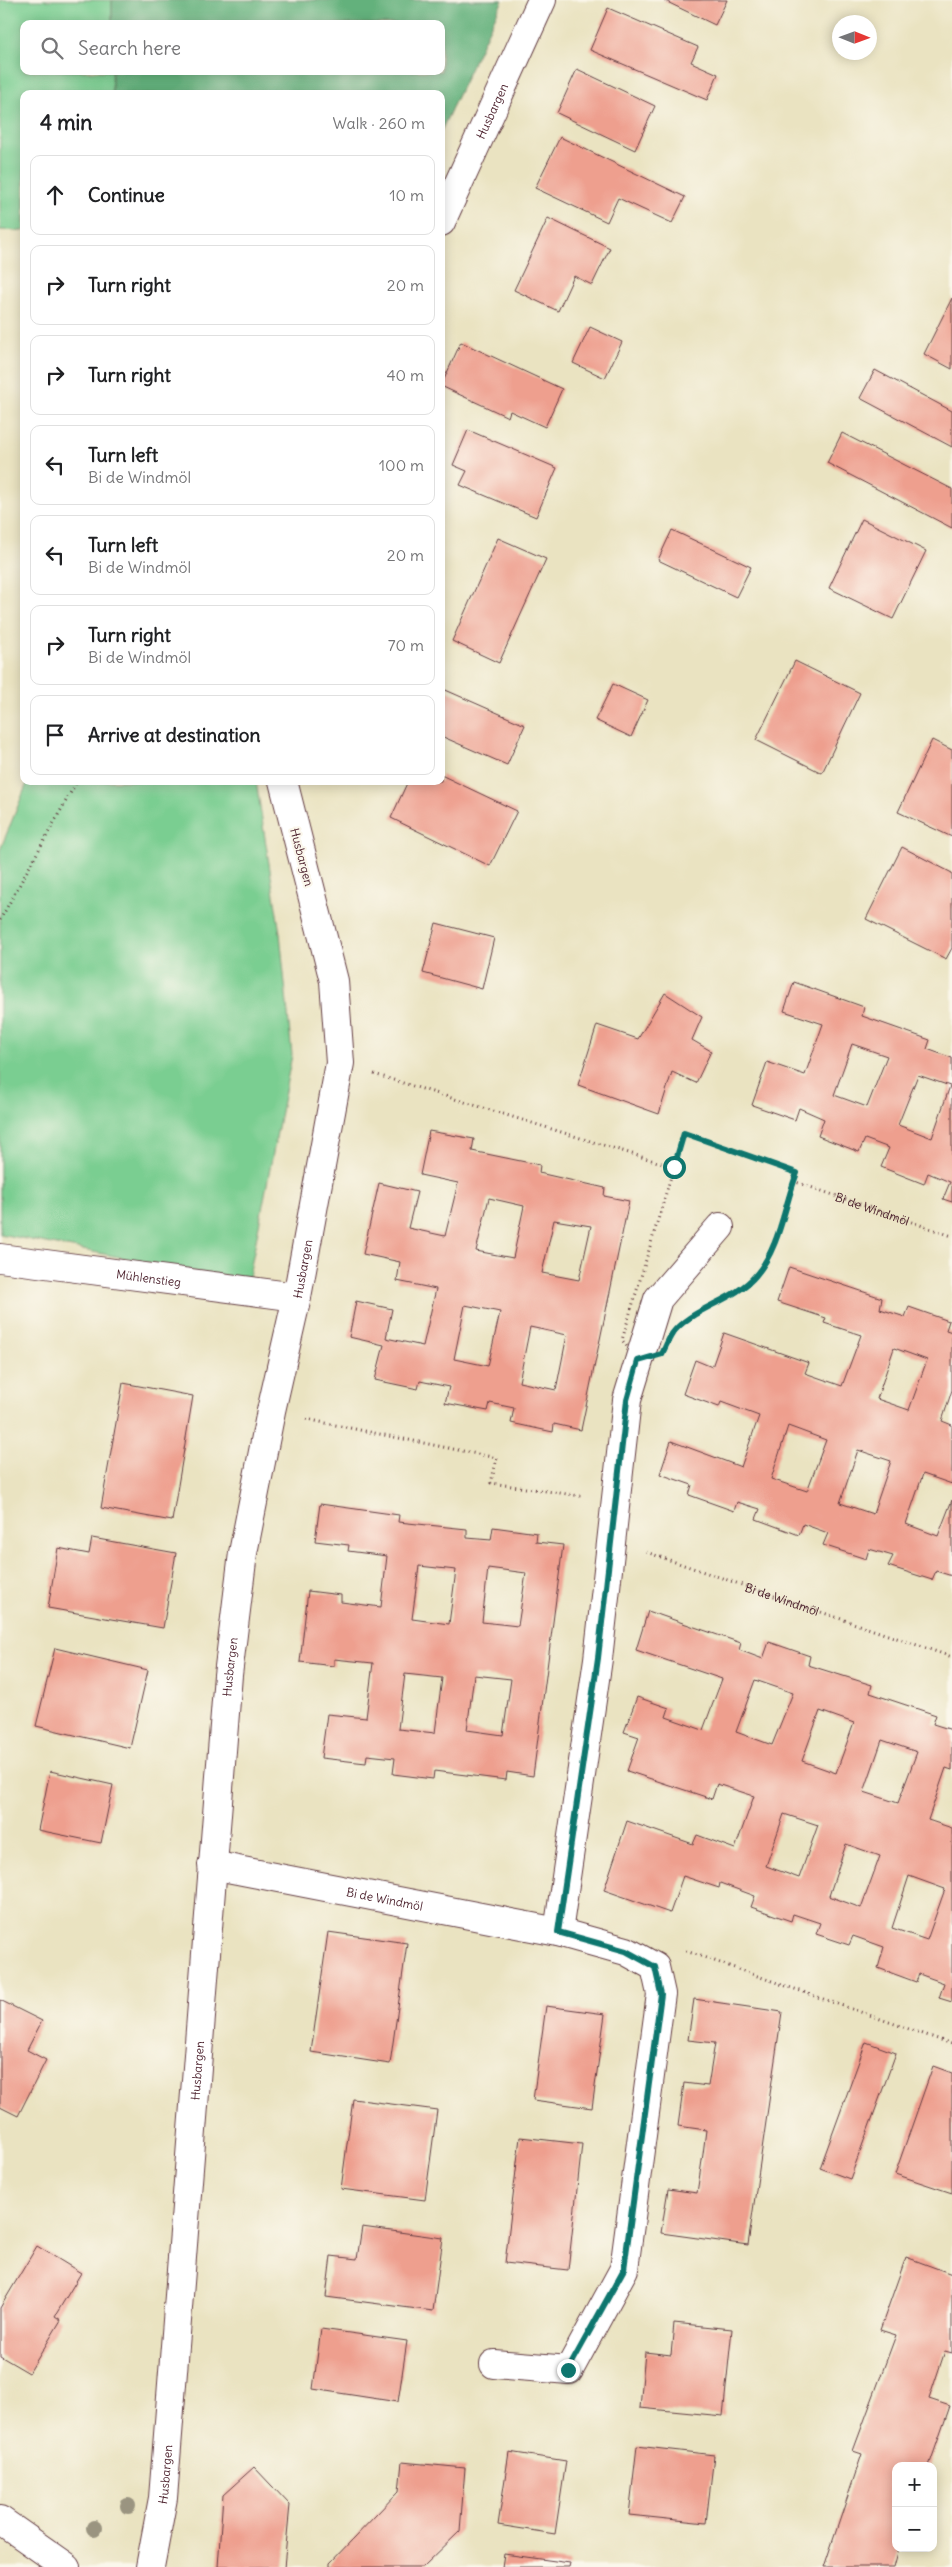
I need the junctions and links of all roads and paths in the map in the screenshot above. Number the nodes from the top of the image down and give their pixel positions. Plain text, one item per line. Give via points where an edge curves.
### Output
1 (542, 0) edge
2 (445, 213) edge
3 (75, 785) edge
4 (284, 785) edge
5 (0, 920) edge
6 (340, 1063) junction
7 (794, 1181) junction
8 (720, 1227) dead end
9 (952, 1236) edge
10 (0, 1258) edge
11 (297, 1297) junction
12 (638, 1361) junction
13 (271, 1412) junction
14 (616, 1501) junction
15 (612, 1540) junction
16 (952, 1657) edge
17 (212, 1865) junction
18 (558, 1932) junction
19 (655, 1967) junction
20 (952, 2044) edge
21 (494, 2364) dead end
22 (0, 2520) edge
23 (67, 2567) edge
24 (150, 2567) edge

1 - 2 street, Husbargen
3 - 5 path
4 - 6 street, Husbargen via 334,981
6 - 7 path via 674,1167 684,1133 797,1173
6 - 11 street, Husbargen
7 - 9 path, Bi de Windmöl
7 - 12 path via 771,1252 756,1276 735,1294 694,1316 673,1332 662,1354
8 - 12 street via 658,1299
10 - 11 street, Mühlenstieg
11 - 13 street, Husbargen
12 - 14 street via 627,1400
13 - 14 path via 497,1458 491,1483
13 - 17 street, Husbargen via 243,1553 228,1675
14 - 15 street
15 - 16 path, Bi de Windmöl
15 - 18 street
17 - 18 street, Bi de Windmöl
17 - 24 street, Husbargen via 163,2498
18 - 19 street, Bi de Windmöl via 626,1951
19 - 20 path via 688,1950
19 - 21 street via 661,1994 624,2269 568,2370
22 - 23 street

